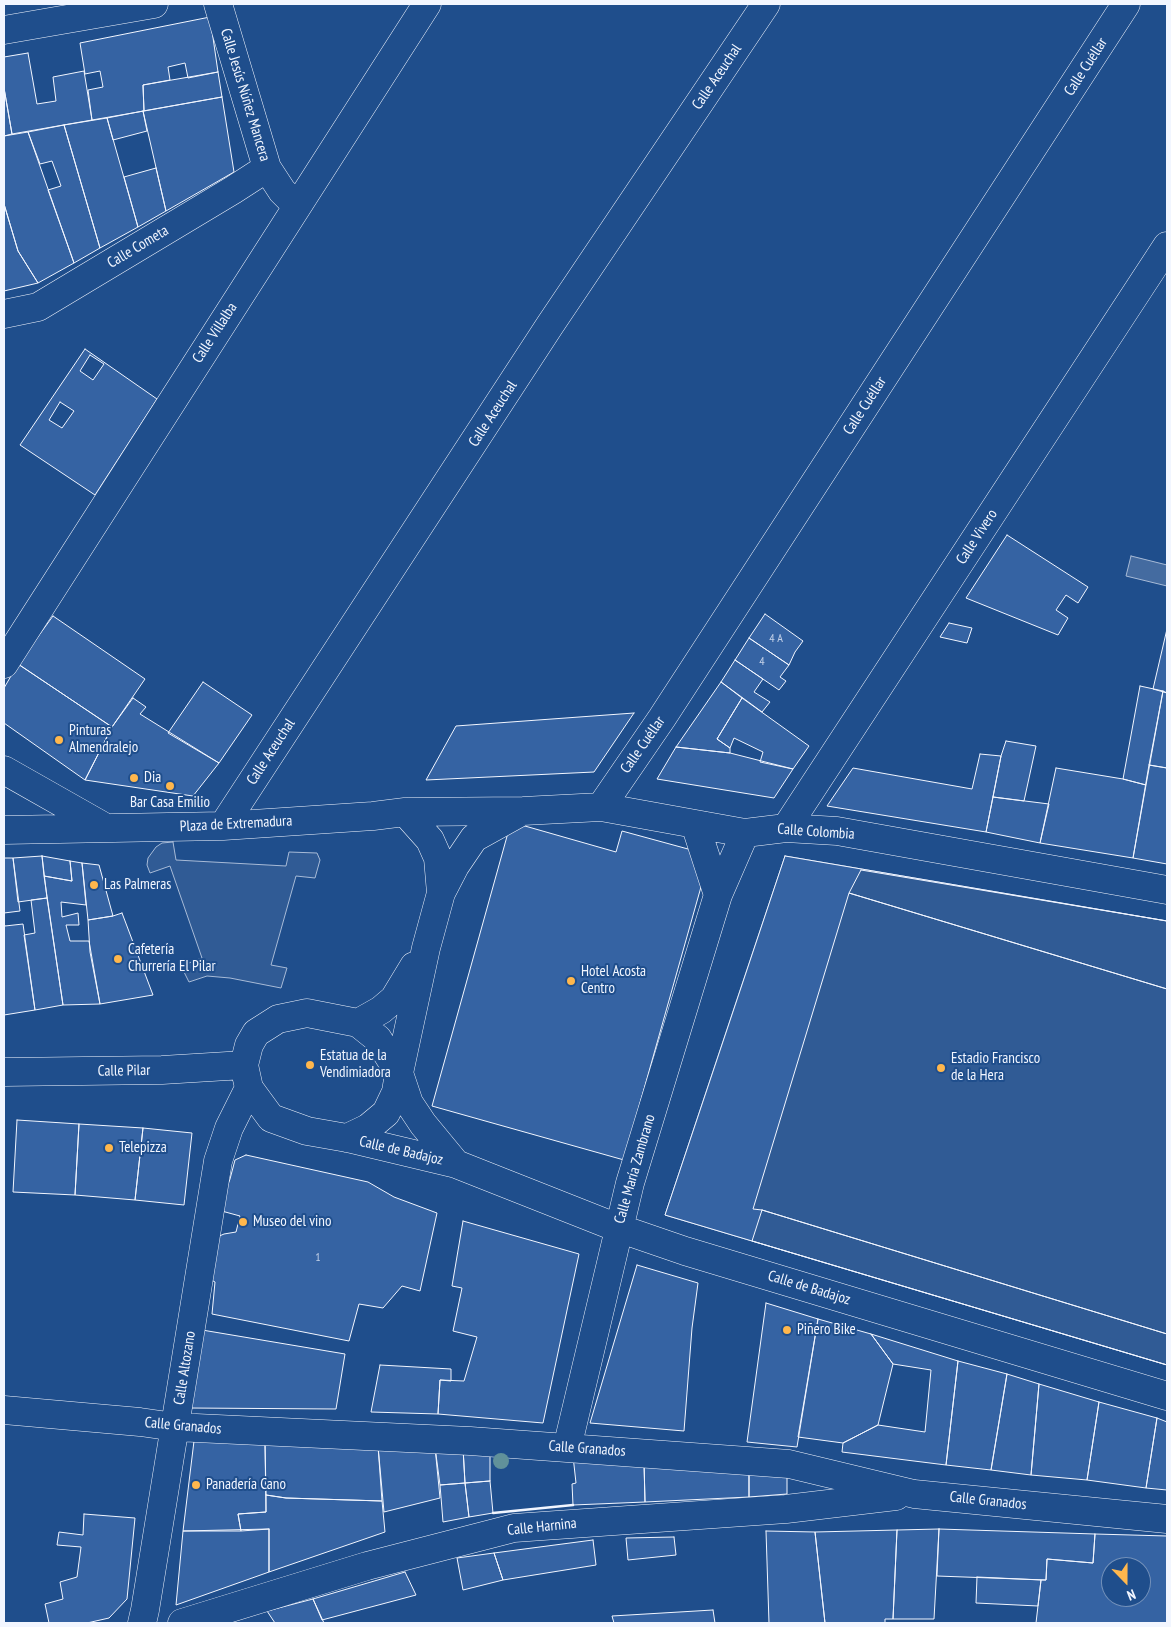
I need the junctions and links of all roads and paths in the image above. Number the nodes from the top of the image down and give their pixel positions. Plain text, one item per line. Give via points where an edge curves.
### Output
1 (154, 4) edge
2 (218, 4) edge
3 (428, 4) edge
4 (766, 4) edge
5 (1126, 4) edge
6 (4, 30) edge
7 (266, 168) junction
8 (297, 206) junction
9 (1167, 246) edge
10 (4, 314) edge
11 (4, 664) edge
12 (4, 770) edge
13 (601, 807) junction
14 (523, 811) junction
15 (405, 812) junction
16 (373, 816) joint
17 (695, 824) junction
18 (223, 826) junction
19 (99, 828) junction
20 (786, 828) junction
21 (4, 830) edge
22 (745, 833) junction
23 (1167, 890) edge
24 (441, 893) junction
25 (718, 895) junction
26 (426, 948) junction
27 (358, 1023) junction
28 (4, 1072) edge
29 (399, 1073) junction
30 (247, 1076) junction
31 (271, 1118) junction
32 (347, 1138) junction
33 (225, 1143) junction
34 (456, 1164) junction
35 (618, 1228) junction
36 (1167, 1396) edge
37 (4, 1410) edge
38 (175, 1427) junction
39 (567, 1448) junction
40 (914, 1494) junction
41 (1167, 1519) edge
42 (142, 1623) edge
43 (182, 1623) edge

1 - 6 street
2 - 7 street, Calle Jesús Núñez Mancera
3 - 8 street, Calle Villalba
4 - 18 street, Calle Aceuchal via 545,334
5 - 13 street, Calle Cuéllar
7 - 8 street, Calle Jesús Núñez Mancera
7 - 10 street, Calle Cometa via 38,307
8 - 11 street, Calle Villalba
9 - 20 street, Calle Vivero
12 - 19 street via 102,825
13 - 14 street, Calle Colombia
13 - 17 street, Calle Colombia
14 - 15 street, Calle Colombia
14 - 24 street via 474,838
15 - 16 street, Calle Colombia
15 - 24 street via 430,840 438,858
16 - 18 street, Plaza de Extremadura
17 - 22 street, Calle Colombia
17 - 25 street
18 - 19 street, Plaza de Extremadura
19 - 21 street, Plaza de Extremadura
20 - 22 street, Calle Colombia
20 - 23 street, Calle Colombia via 837,831
22 - 25 street, Calle María Zambrano
24 - 26 street
25 - 35 street, Calle María Zambrano
26 - 27 street via 394,999
26 - 29 street
27 - 29 street, Calle de Badajoz via 378,1039
27 - 30 street, Calle de Badajoz via 307,1012 278,1019 256,1033 249,1045
28 - 30 street, Calle Pilar via 189,1069
29 - 32 street, Calle de Badajoz via 396,1092 386,1113 368,1128
29 - 34 street, Calle de Badajoz via 409,1103
30 - 31 street
30 - 33 street, Calle Altozano
31 - 32 street, Calle de Badajoz via 307,1131
31 - 33 street
32 - 34 street, Calle de Badajoz
33 - 38 street, Calle Altozano via 218,1161
34 - 35 street, Calle de Badajoz
35 - 36 street, Calle de Badajoz via 684,1251
35 - 39 street, Calle María Zambrano
37 - 38 street, Calle Granados
38 - 39 street, Calle Granados
38 - 42 street, Calle Altozano
39 - 40 street, Calle Granados via 789,1464
40 - 41 street, Calle Granados
40 - 43 street, Calle Harnina via 786,1509 514,1528 367,1566

